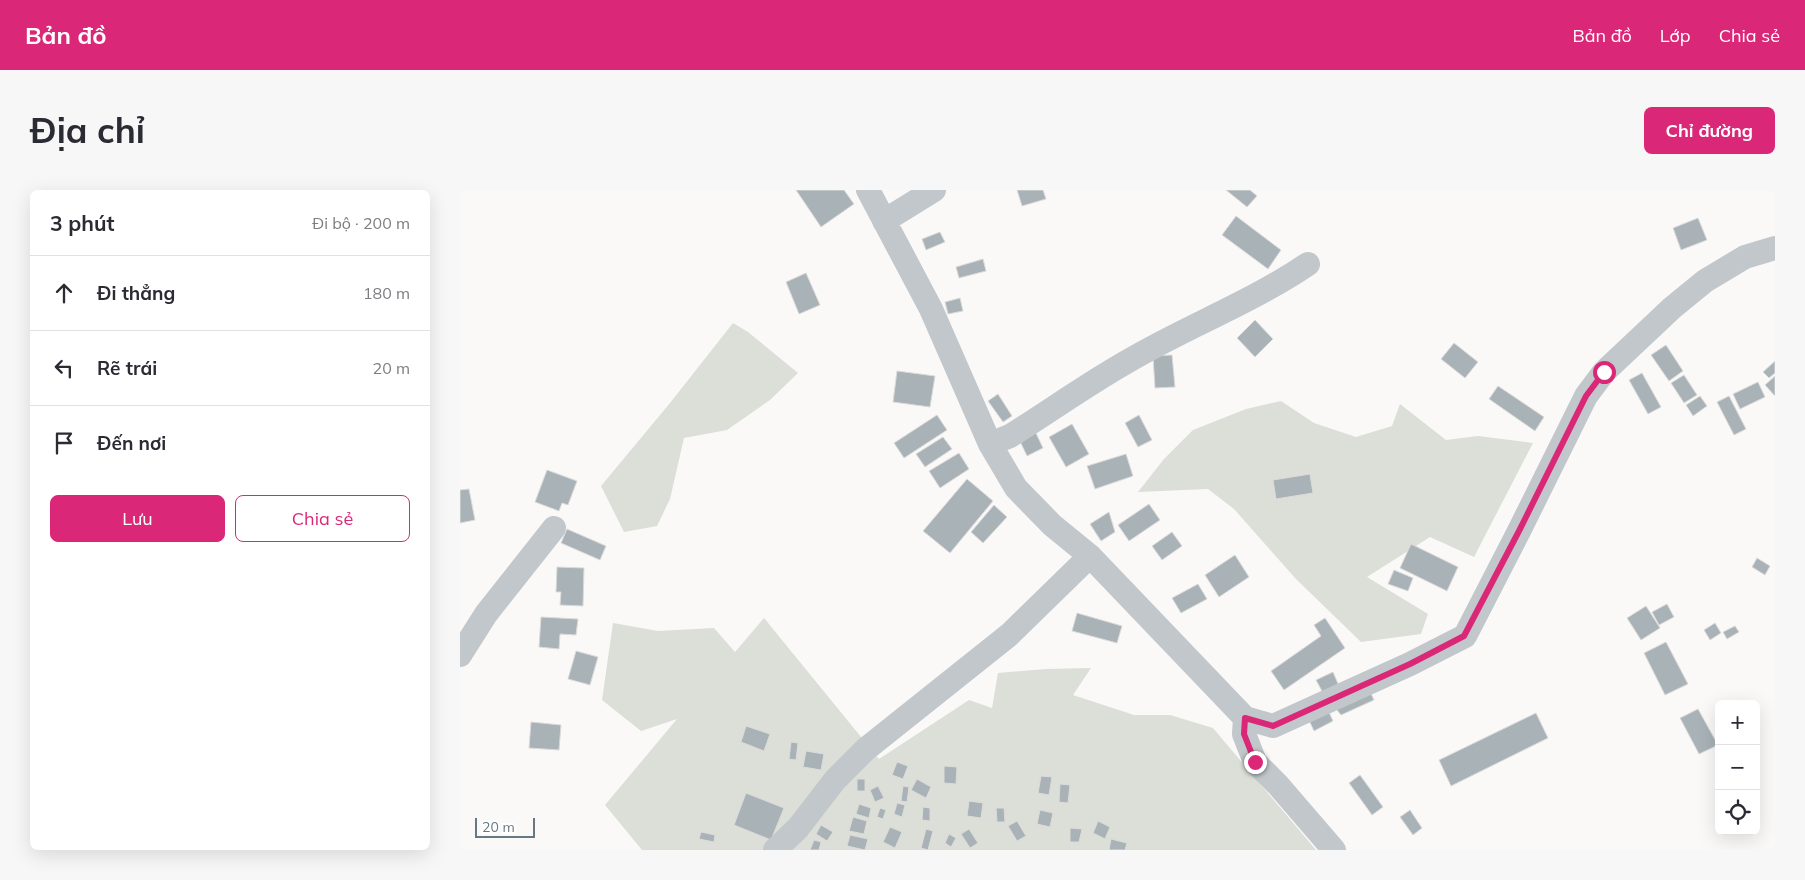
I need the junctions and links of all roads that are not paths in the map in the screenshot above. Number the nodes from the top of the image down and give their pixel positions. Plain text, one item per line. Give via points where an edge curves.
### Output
1 (868, 190) edge
2 (934, 190) edge
3 (884, 221) junction
4 (1775, 248) edge
5 (1308, 264) dead end
6 (990, 444) junction
7 (554, 528) dead end
8 (1090, 556) junction
9 (460, 655) edge
10 (1245, 718) junction
11 (775, 850) edge
12 (1334, 850) edge

1 - 3 street
2 - 3 street
3 - 6 street via 931,309
4 - 10 street via 1745,257 1705,281 1604,372 1586,396 1464,636 1273,726
5 - 6 street via 1279,284 1129,360 1010,436
6 - 8 street via 1016,488 1052,525
7 - 9 street via 486,614
8 - 10 street
8 - 11 street via 1009,635 866,749
10 - 12 street via 1244,734 1255,762

